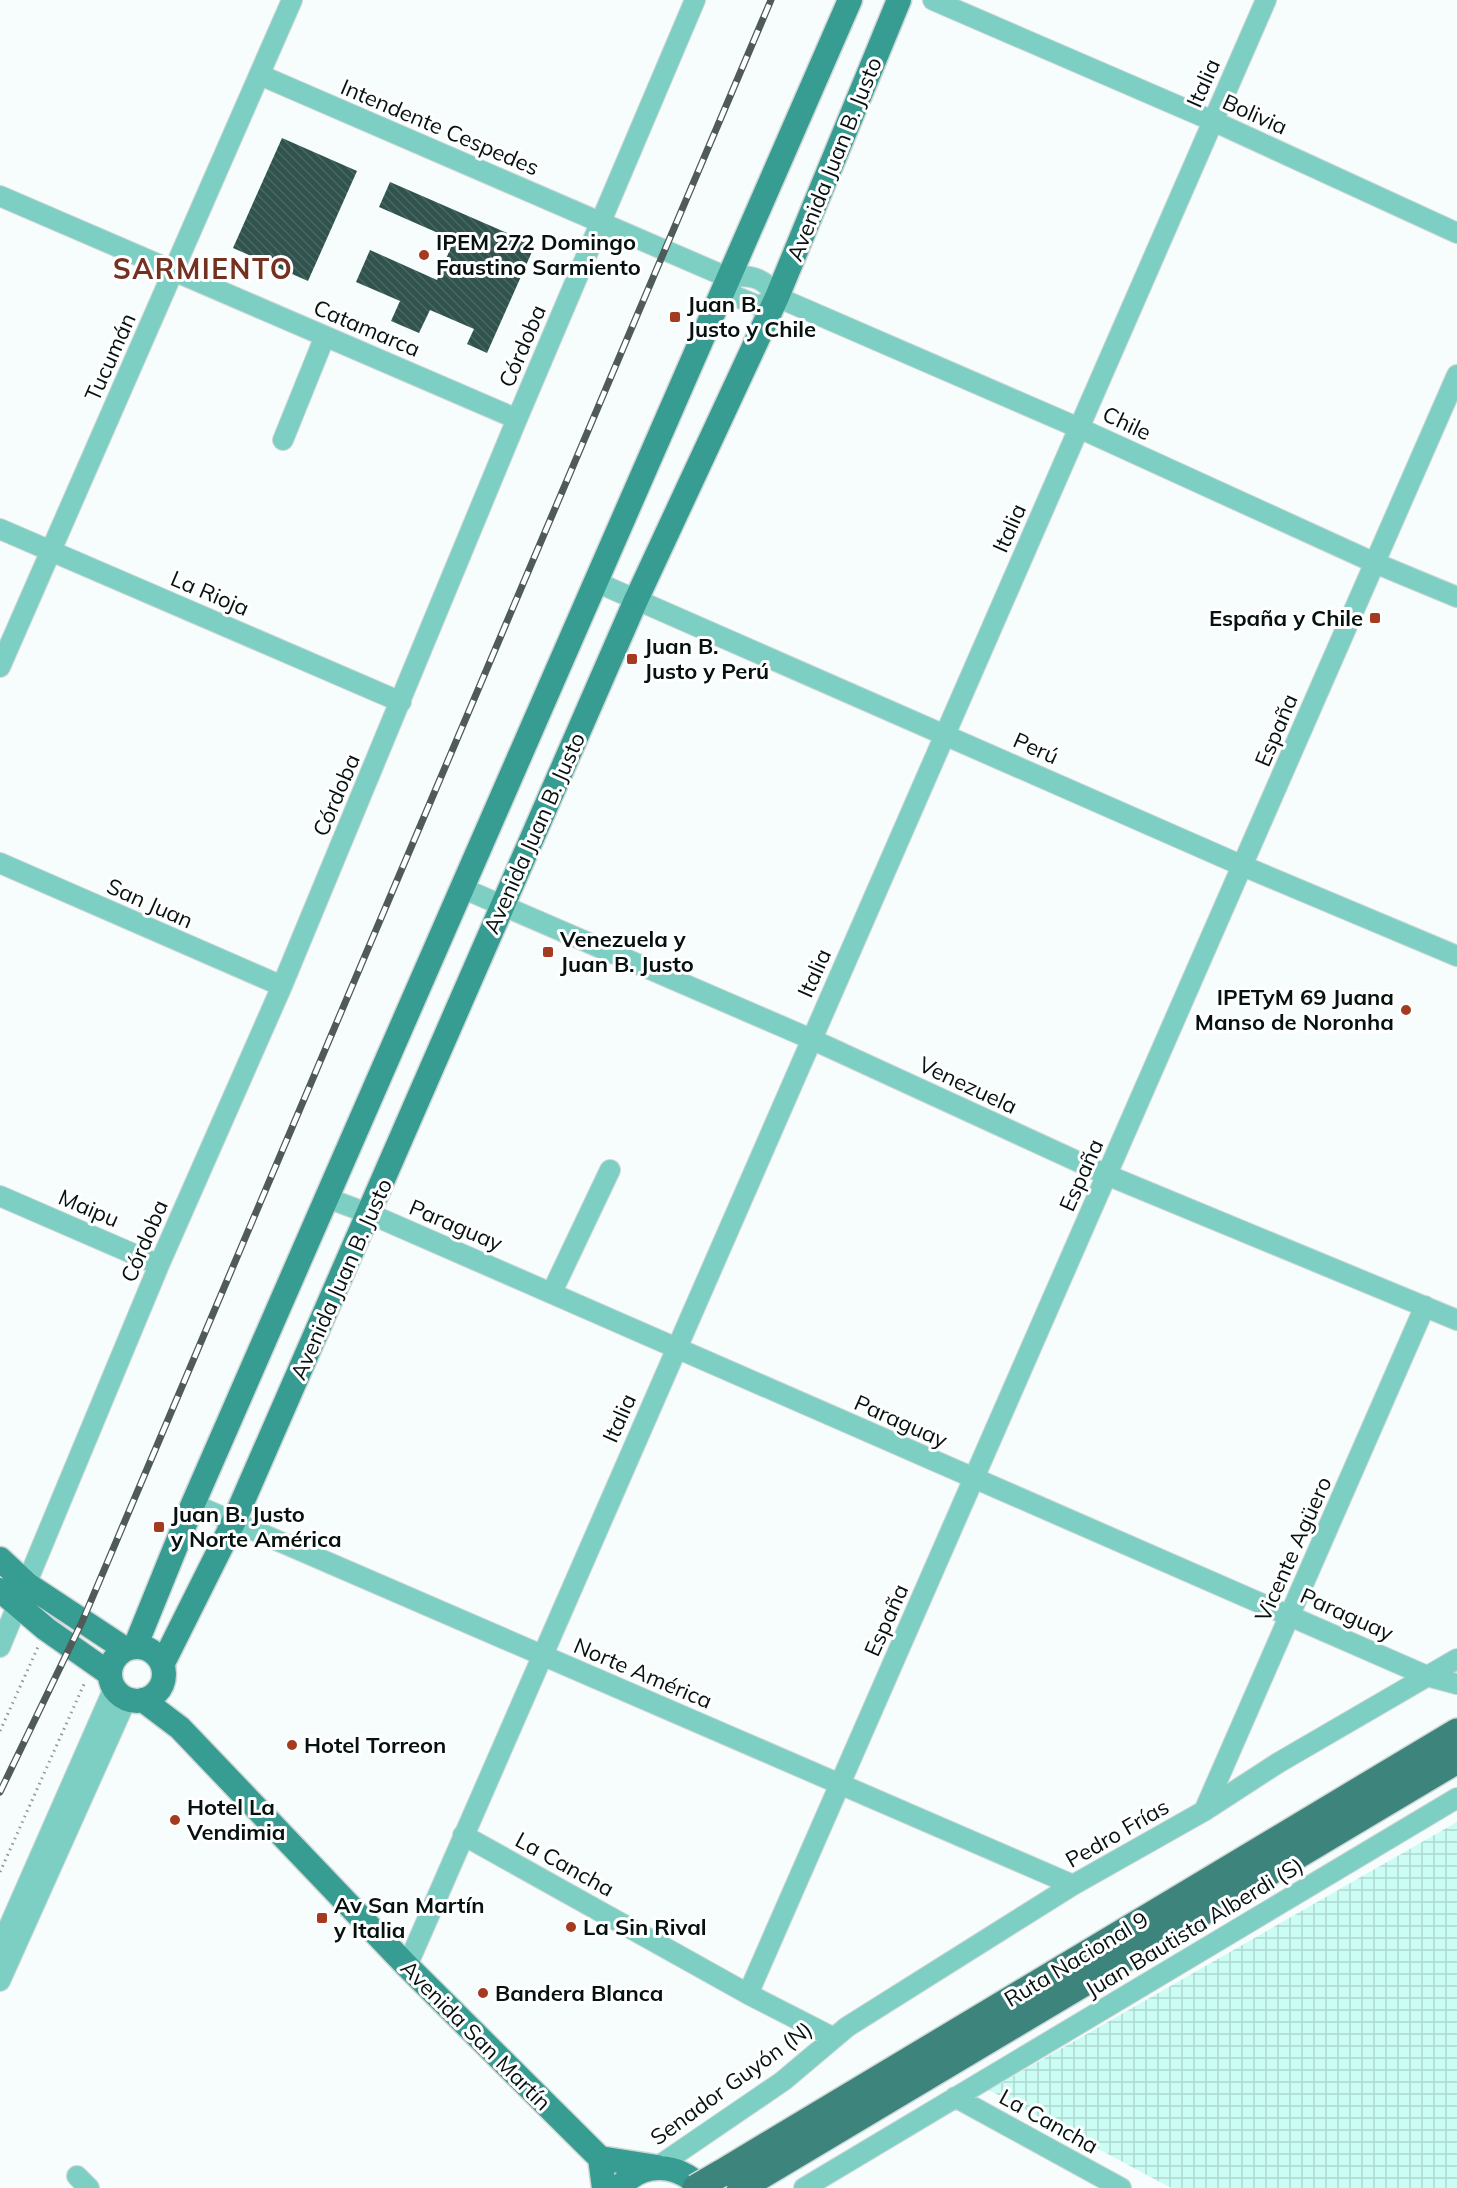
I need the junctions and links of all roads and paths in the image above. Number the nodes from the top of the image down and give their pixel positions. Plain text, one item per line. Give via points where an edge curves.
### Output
1 (292, 0) edge
2 (695, 0) edge
3 (850, 0) edge
4 (899, 0) edge
5 (933, 0) edge
6 (1266, 0) edge
7 (260, 75) junction
8 (1213, 121) junction
9 (0, 196) edge
10 (601, 223) junction
11 (1457, 233) edge
12 (174, 270) junction
13 (729, 278) junction
14 (777, 297) junction
15 (325, 336) junction
16 (1457, 375) edge
17 (517, 419) junction
18 (1079, 428) junction
19 (283, 440) dead end
20 (0, 529) edge
21 (51, 551) junction
22 (1375, 563) junction
23 (596, 582) junction
24 (1457, 597) edge
25 (636, 600) junction
26 (0, 667) edge
27 (401, 702) junction
28 (945, 733) junction
29 (0, 863) edge
30 (1243, 866) junction
31 (462, 888) junction
32 (502, 906) junction
33 (1457, 956) edge
34 (282, 986) junction
35 (811, 1039) junction
36 (610, 1170) dead end
37 (1107, 1174) junction
38 (0, 1196) edge
39 (327, 1198) junction
40 (370, 1214) junction
41 (159, 1265) junction
42 (552, 1292) junction
43 (1425, 1306) junction
44 (1457, 1320) edge
45 (676, 1347) junction
46 (973, 1479) junction
47 (194, 1504) junction
48 (234, 1521) junction
49 (0, 1559) edge
50 (28, 1585) junction
51 (0, 1590) edge
52 (18, 1607) junction
53 (1290, 1615) junction
54 (46, 1629) junction
55 (0, 1647) edge
56 (130, 1648) junction
57 (542, 1655) junction
58 (1457, 1659) edge
59 (164, 1670) junction
60 (1427, 1676) junction
61 (1457, 1684) edge
62 (118, 1685) junction
63 (180, 1728) junction
64 (0, 1731) edge
65 (1457, 1732) edge
66 (1457, 1760) edge
67 (840, 1784) junction
68 (1457, 1798) edge
69 (1204, 1811) junction
70 (463, 1835) junction
71 (0, 1872) edge
72 (1073, 1885) junction
73 (0, 1947) edge
74 (407, 1966) junction
75 (0, 1981) edge
76 (748, 1994) junction
77 (834, 2038) junction
78 (955, 2097) junction
79 (600, 2158) junction
80 (657, 2167) junction
81 (720, 2183) edge
82 (604, 2188) edge
83 (619, 2188) edge
84 (696, 2188) edge
85 (804, 2188) edge
86 (1120, 2188) edge

1 - 7 street, Tucumán
2 - 10 street, Córdoba
3 - 13 main road, Avenida Juan B. Justo
4 - 14 main road, Avenida Juan B. Justo
5 - 8 street, Bolivia
6 - 8 street, Italia
7 - 10 street, Intendente Cespedes
7 - 12 street, Tucumán
8 - 11 street, Bolivia
8 - 18 street, Italia
9 - 12 street, Catamarca
10 - 13 street, Chile
10 - 17 street, Córdoba
12 - 15 street, Catamarca
12 - 21 street, Tucumán
13 - 14 street, Chile via 747,274 769,284
13 - 23 main road, Avenida Juan B. Justo
14 - 18 street, Chile
14 - 25 main road, Avenida Juan B. Justo
15 - 17 street, Catamarca
15 - 19 street
16 - 22 street, España
17 - 27 street, Córdoba
18 - 22 street, Chile
18 - 28 street, Italia
20 - 21 street, La Rioja
21 - 26 street, Tucumán
21 - 27 street, La Rioja
22 - 24 street, Chile
22 - 30 street, España
23 - 25 street, Perú
23 - 31 main road, Avenida Juan B. Justo
25 - 28 street, Perú
25 - 32 main road, Avenida Juan B. Justo
27 - 34 street, Córdoba
28 - 30 street, Perú
28 - 35 street, Italia
29 - 34 street, San Juan
30 - 33 street, Perú
30 - 37 street, España
31 - 32 street, Venezuela
31 - 39 main road, Avenida Juan B. Justo
32 - 35 street, Venezuela
32 - 40 main road, Avenida Juan B. Justo
34 - 41 street, Córdoba
35 - 37 street, Venezuela
35 - 45 street, Italia
36 - 42 street
37 - 43 street, Venezuela
37 - 46 street, España
38 - 41 street, Maipu
39 - 40 street, Paraguay
39 - 47 main road, Avenida Juan B. Justo
40 - 42 street, Paraguay
40 - 48 main road, Avenida Juan B. Justo
41 - 50 street, Córdoba
42 - 45 street, Paraguay
43 - 44 street, Venezuela
43 - 53 street, Vicente Agüero
45 - 46 street, Paraguay
45 - 57 street, Italia
46 - 53 street, Paraguay
46 - 67 street, España
47 - 48 street, Norte América
47 - 56 main road, Avenida Juan B. Justo
48 - 57 street, Norte América
48 - 59 main road, Avenida Juan B. Justo
49 - 50 main road
50 - 52 street, Córdoba
50 - 56 main road
51 - 52 main road, Avenida San Martín
52 - 54 main road, Avenida San Martín
52 - 55 street, Córdoba
53 - 60 street, Paraguay
53 - 69 street, Vicente Agüero
54 - 62 main road, Avenida San Martín
54 - 64 path
56 - 59 main road via 151,1650
56 - 62 main road via 114,1659
57 - 67 street, Norte América
57 - 70 street, Italia
58 - 60 street, Pedro Frías
59 - 62 main road via 158,1692
59 - 63 main road, Avenida San Martín
60 - 61 street, Paraguay
60 - 69 street, Pedro Frías
62 - 63 main road, Avenida San Martín
62 - 71 path
62 - 73 street
62 - 75 street
63 - 74 main road, Avenida San Martín
65 - 81 highway, Ruta Nacional 9
66 - 81 highway, Ruta Nacional 9
67 - 72 street, Norte América
67 - 76 street, España
68 - 78 street, Juan Bautista Alberdi (S)
69 - 72 street, Pedro Frías
70 - 74 street, Italia
70 - 76 street, La Cancha
72 - 77 street, Pedro Frías
74 - 79 main road, Avenida San Martín
76 - 77 street, La Cancha
77 - 80 street, Senador Guyón (N) via 783,2081
78 - 85 street
78 - 86 street, La Cancha
79 - 80 main road
79 - 82 main road
80 - 81 main road
80 - 83 main road via 626,2179
81 - 84 highway, Ruta Nacional 9, bridge

